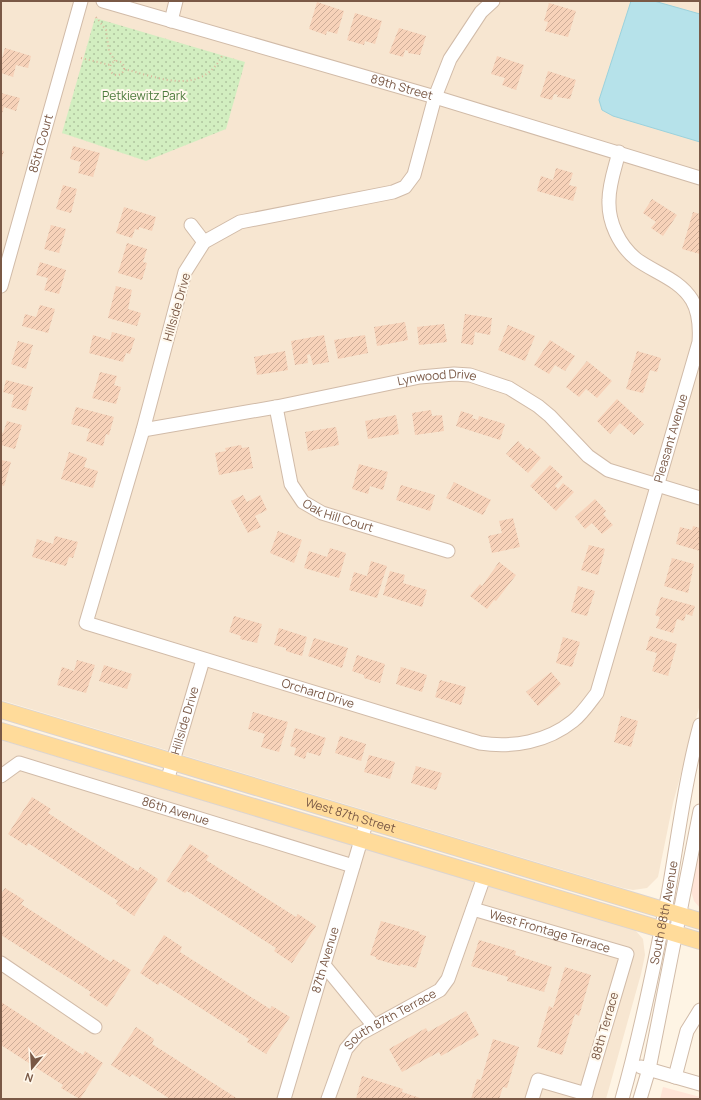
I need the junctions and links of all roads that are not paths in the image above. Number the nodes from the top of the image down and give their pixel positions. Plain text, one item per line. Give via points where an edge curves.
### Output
1 (81, 1) edge
2 (103, 1) edge
3 (176, 1) edge
4 (493, 1) edge
5 (171, 21) junction
6 (435, 97) junction
7 (619, 152) junction
8 (700, 178) edge
9 (191, 225) dead end
10 (204, 242) junction
11 (1, 286) edge
12 (276, 406) junction
13 (143, 430) junction
14 (658, 486) junction
15 (700, 498) edge
16 (448, 551) dead end
17 (86, 623) joint
18 (203, 660) junction
19 (1, 710) edge
20 (700, 725) edge
21 (1, 731) edge
22 (552, 736) joint
23 (172, 762) junction
24 (1, 776) edge
25 (166, 781) junction
26 (700, 811) edge
27 (367, 820) junction
28 (361, 839) junction
29 (695, 862) edge
30 (353, 866) junction
31 (484, 877) junction
32 (473, 909) junction
33 (672, 912) junction
34 (700, 921) edge
35 (668, 931) junction
36 (700, 941) edge
37 (627, 954) joint
38 (1, 963) edge
39 (324, 965) junction
40 (700, 1010) edge
41 (95, 1026) dead end
42 (374, 1026) junction
43 (632, 1064) junction
44 (648, 1069) junction
45 (675, 1077) junction
46 (700, 1084) edge
47 (585, 1096) edge
48 (284, 1099) edge
49 (328, 1099) edge
50 (532, 1099) edge
51 (622, 1099) edge
52 (641, 1099) edge

1 - 11 street, 85th Court
2 - 5 street, 89th Street
3 - 5 street
4 - 6 street, Hillside Drive via 481,12 459,44 450,59
5 - 6 street, 89th Street
6 - 7 street, 89th Street
6 - 10 street, Hillside Drive via 414,175 405,187 394,192 240,222
7 - 8 street, 89th Street
7 - 14 street, Pleasant Avenue via 609,201 615,233 636,258 672,280 684,291 692,301 700,327 699,342
9 - 10 street
10 - 13 street, Hillside Drive via 185,272
12 - 13 street, Lynwood Drive
12 - 14 street, Lynwood Drive via 420,377 470,375 509,388 538,406 596,464 620,475
12 - 16 street, Oak Hill Court via 291,484 303,502 322,513
13 - 17 street, Hillside Drive
14 - 15 street, Lynwood Drive
14 - 22 street, Pleasant Avenue via 597,693 574,720
17 - 18 street, Orchard Drive
18 - 22 street, Orchard Drive via 480,744 513,745
18 - 23 street, Hillside Drive
19 - 23 main road, West 87th Street
20 - 33 street, South 88th Avenue via 691,758
21 - 25 main road, West 87th Street
23 - 25 street, Hillside Drive
23 - 27 main road, West 87th Street
24 - 30 street, 86th Avenue via 19,763
25 - 28 main road, West 87th Street
26 - 29 street, South 88th Avenue
27 - 28 street, 87th Avenue
27 - 33 main road, West 87th Street
28 - 30 street, 87th Avenue
28 - 31 main road, West 87th Street
29 - 33 street, South 88th Avenue
30 - 39 street, 87th Avenue
31 - 32 street, South 87th Terrace
31 - 35 main road, West 87th Street
32 - 37 street, West Frontage Terrace
32 - 42 street, South 87th Terrace via 448,979 440,990
33 - 34 main road, West 87th Street
33 - 35 street, South 88th Avenue
35 - 36 main road, West 87th Street
35 - 43 street, South 88th Avenue
35 - 44 street, South 88th Avenue
37 - 47 street, 88th Terrace
38 - 41 street
39 - 42 street
39 - 48 street, 87th Avenue
40 - 45 street via 687,1031
42 - 49 street, South 87th Terrace via 358,1035 346,1048
43 - 44 street
43 - 51 street, South 88th Avenue
44 - 45 street
44 - 52 street, South 88th Avenue
45 - 46 street
47 - 50 street via 538,1080

